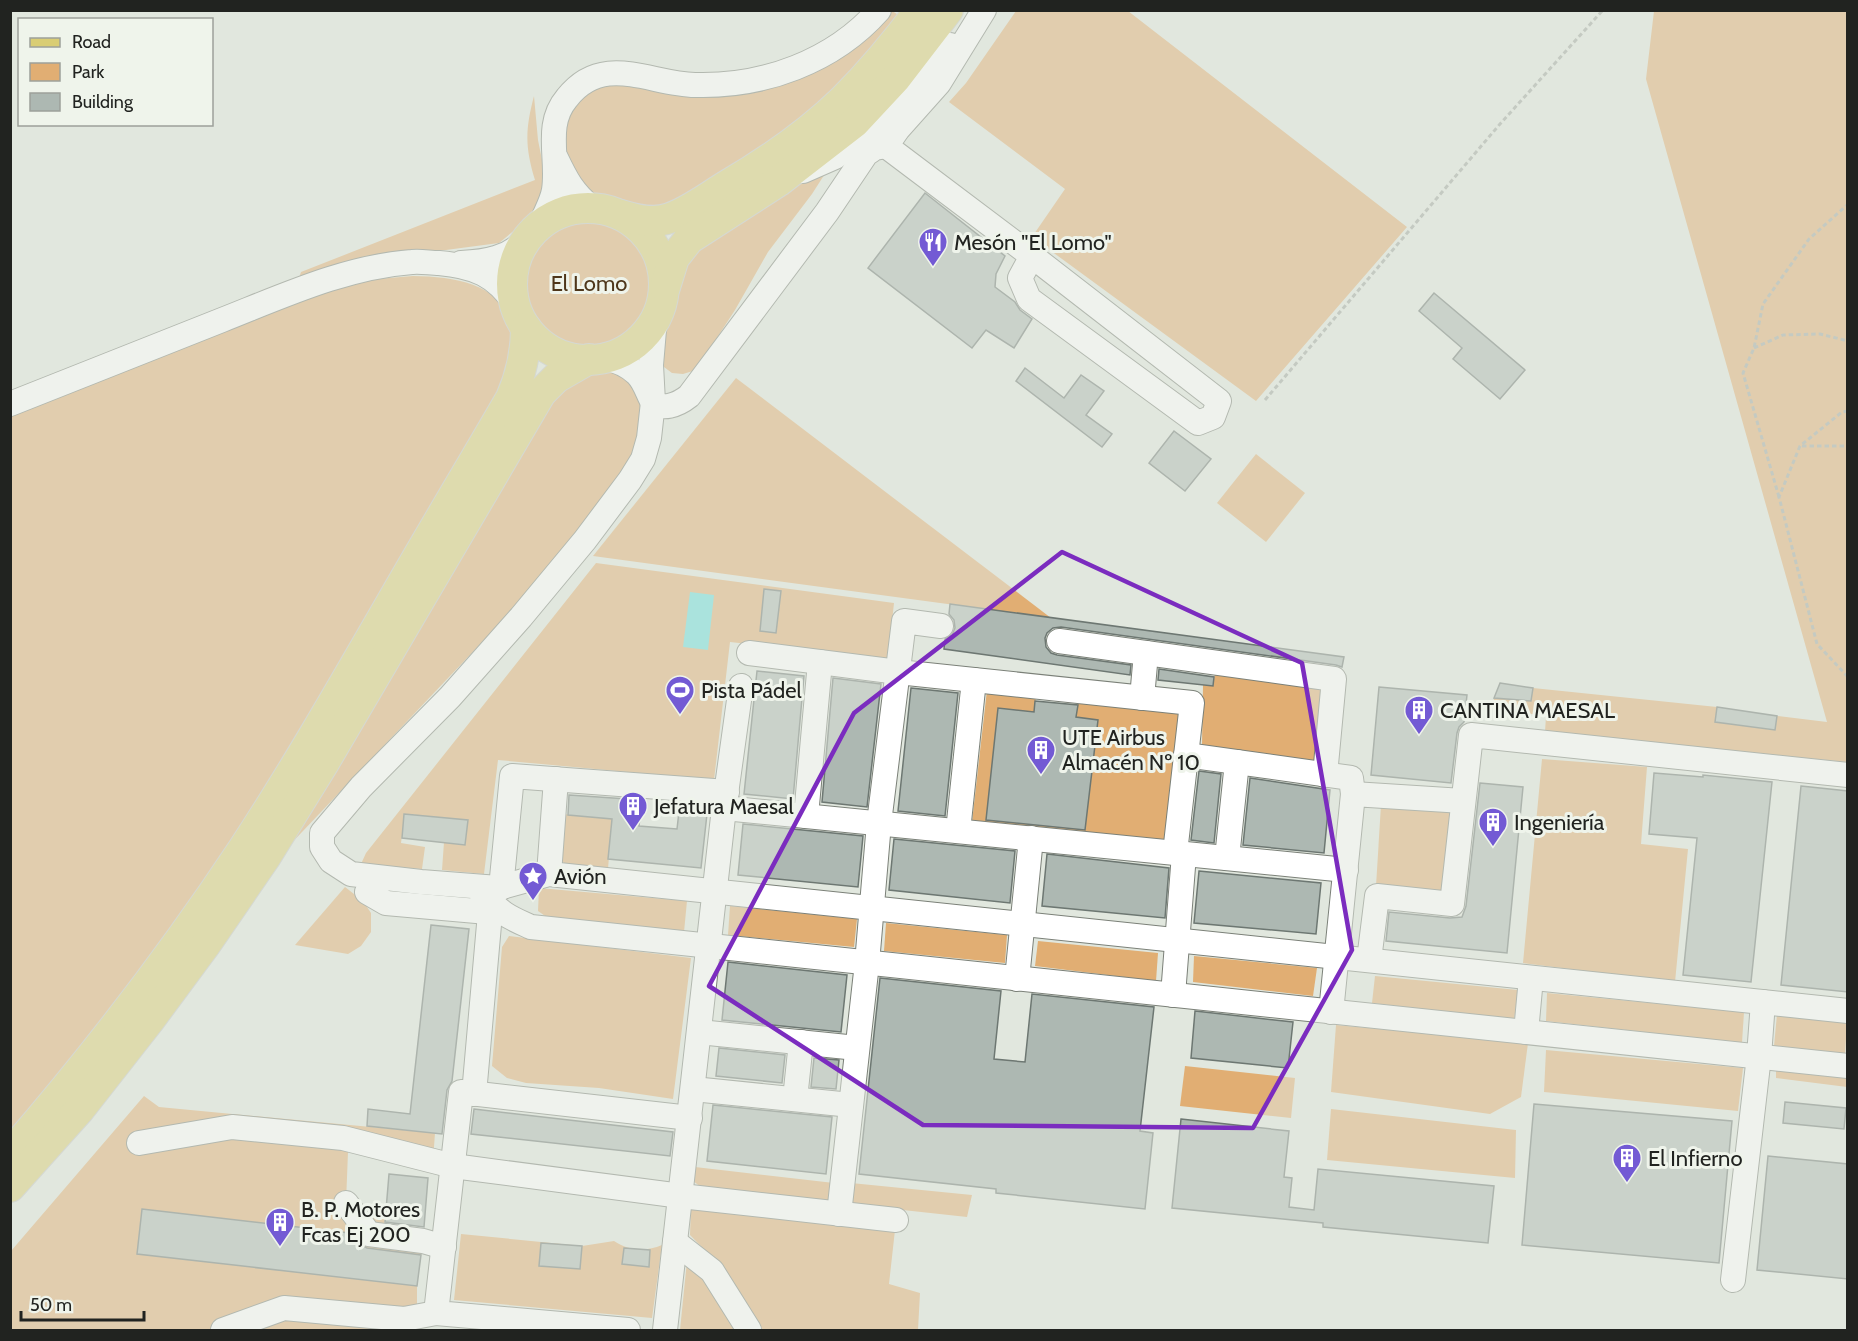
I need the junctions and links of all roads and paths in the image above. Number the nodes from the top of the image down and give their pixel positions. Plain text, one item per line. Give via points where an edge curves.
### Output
1 (879, 10) edge
2 (920, 10) edge
3 (948, 10) edge
4 (976, 10) edge
5 (984, 10) edge
6 (1603, 10) edge
7 (886, 146) junction
8 (554, 155) junction
9 (779, 181) junction
10 (1848, 204) edge
11 (592, 208) junction
12 (621, 215) junction
13 (534, 232) junction
14 (1032, 256) junction
15 (445, 264) junction
16 (661, 304) junction
17 (521, 316) junction
18 (1848, 341) edge
19 (1755, 348) junction
20 (596, 358) junction
21 (651, 365) junction
22 (701, 380) junction
23 (1264, 400) dead end
24 (653, 402) junction
25 (10, 404) edge
26 (1848, 411) edge
27 (1800, 446) junction
28 (1848, 446) edge
29 (1779, 497) junction
30 (941, 626) dead end
31 (1059, 641) dead end
32 (749, 653) dead end
33 (1146, 653) junction
34 (820, 662) junction
35 (898, 672) junction
36 (1848, 677) edge
37 (974, 680) junction
38 (741, 686) dead end
39 (1142, 698) junction
40 (1186, 755) junction
41 (1237, 762) junction
42 (1325, 775) junction
43 (1848, 775) edge
44 (556, 779) junction
45 (1353, 794) junction
46 (725, 800) junction
47 (1463, 801) junction
48 (806, 816) junction
49 (879, 823) junction
50 (958, 831) junction
51 (1031, 838) junction
52 (1180, 853) junction
53 (1227, 858) junction
54 (331, 861) junction
55 (549, 874) junction
56 (1345, 882) junction
57 (714, 891) junction
58 (499, 894) junction
59 (1377, 896) junction
60 (872, 908) junction
61 (1023, 925) junction
62 (1178, 940) junction
63 (709, 947) junction
64 (1337, 957) junction
65 (1369, 960) junction
66 (867, 963) junction
67 (1017, 978) junction
68 (1531, 978) junction
69 (1173, 995) junction
70 (1763, 1002) junction
71 (1331, 1011) junction
72 (1848, 1011) edge
73 (699, 1032) junction
74 (1526, 1032) junction
75 (801, 1042) junction
76 (857, 1048) junction
77 (1760, 1056) junction
78 (1848, 1066) edge
79 (693, 1089) junction
80 (474, 1094) junction
81 (795, 1099) junction
82 (851, 1105) junction
83 (690, 1118) junction
84 (139, 1143) dead end
85 (10, 1154) edge
86 (453, 1166) junction
87 (10, 1187) edge
88 (681, 1196) junction
89 (346, 1203) dead end
90 (839, 1214) junction
91 (896, 1220) dead end
92 (675, 1242) junction
93 (444, 1247) junction
94 (1733, 1280) dead end
95 (436, 1313) junction
96 (224, 1330) edge
97 (628, 1330) edge
98 (665, 1330) edge
99 (749, 1330) edge

1 - 8 street via 851,36 816,59 774,76 693,85 623,72 600,75 579,85 557,113 552,137
2 - 12 main road via 879,63 841,101 748,173 669,218 650,221
3 - 9 main road via 895,79 854,123
4 - 9 street via 949,47 868,133 835,157
5 - 7 street via 939,83
6 - 23 path
7 - 14 street
7 - 22 street via 866,154
8 - 11 street via 568,184
8 - 13 street via 554,192
9 - 16 main road via 689,239 670,267
10 - 19 path via 1809,239 1763,304
11 - 12 main road
11 - 13 main road via 563,212
12 - 16 main road via 639,227 659,255 664,280
13 - 15 street via 511,254
13 - 17 main road via 520,251 514,269 512,286
14 - 14 street via 1220,402 1213,417 1198,423 1029,299 1020,278
15 - 17 street via 469,267 487,275 506,290
15 - 25 street via 414,262 327,279
16 - 20 main road via 651,327 632,346
16 - 21 street
17 - 20 main road via 541,343 556,352 573,358
17 - 85 main road via 525,357 519,380 357,662 188,930 132,1006
18 - 19 path via 1820,334 1783,335
19 - 29 path via 1743,373
20 - 24 street via 615,360 638,375
20 - 87 main road via 556,378 542,393 265,858 149,1022
21 - 22 street via 662,384 673,390
21 - 24 street
22 - 24 street via 680,403 662,406
24 - 54 street via 650,438 630,480 521,617 331,820 322,833 322,848
26 - 27 path
27 - 28 path
27 - 29 path
29 - 36 path via 1817,645
30 - 35 street via 904,621
31 - 33 street
32 - 34 street
33 - 39 street
33 - 42 street via 1334,680
34 - 35 street
34 - 48 street
35 - 37 street
35 - 49 street
37 - 39 street
37 - 50 street
38 - 46 street
39 - 40 street via 1192,703
40 - 41 street
40 - 52 street
41 - 42 street
41 - 53 street
42 - 45 street via 1351,778
43 - 47 street via 1471,735
44 - 46 street
44 - 55 street
44 - 58 street via 512,776
45 - 47 street
45 - 56 street
46 - 48 street
46 - 57 street
47 - 59 street via 1452,904
48 - 49 street
49 - 50 street
49 - 60 street
50 - 51 street
51 - 52 street
51 - 61 street
52 - 53 street
52 - 62 street
53 - 56 street
54 - 58 street via 359,883 421,882
54 - 58 street via 484,874
55 - 57 street
55 - 58 street
56 - 59 street
56 - 64 street
57 - 60 street
57 - 63 street
58 - 63 street via 531,927
58 - 80 street
59 - 65 street
60 - 61 street
60 - 66 street
61 - 62 street
61 - 67 street
62 - 64 street
62 - 69 street
63 - 66 street
63 - 73 street
64 - 65 street
64 - 71 street
65 - 68 street
66 - 67 street
66 - 76 street
67 - 69 street
68 - 70 street
68 - 74 street
69 - 71 street
70 - 72 street
70 - 77 street
71 - 74 street
73 - 75 street
73 - 79 street
74 - 77 street
75 - 76 street
75 - 81 street
76 - 82 street
77 - 78 street
77 - 94 street
79 - 81 street
79 - 83 street
80 - 83 street
80 - 86 street via 461,1092
81 - 82 street
82 - 90 street
83 - 88 street
84 - 86 street via 232,1127 343,1138
86 - 88 street
86 - 93 street
88 - 90 street
88 - 92 street
89 - 93 street via 369,1234
90 - 91 street
92 - 98 street
92 - 99 street via 712,1271
93 - 95 street
95 - 96 street via 404,1319 284,1308
95 - 97 street

